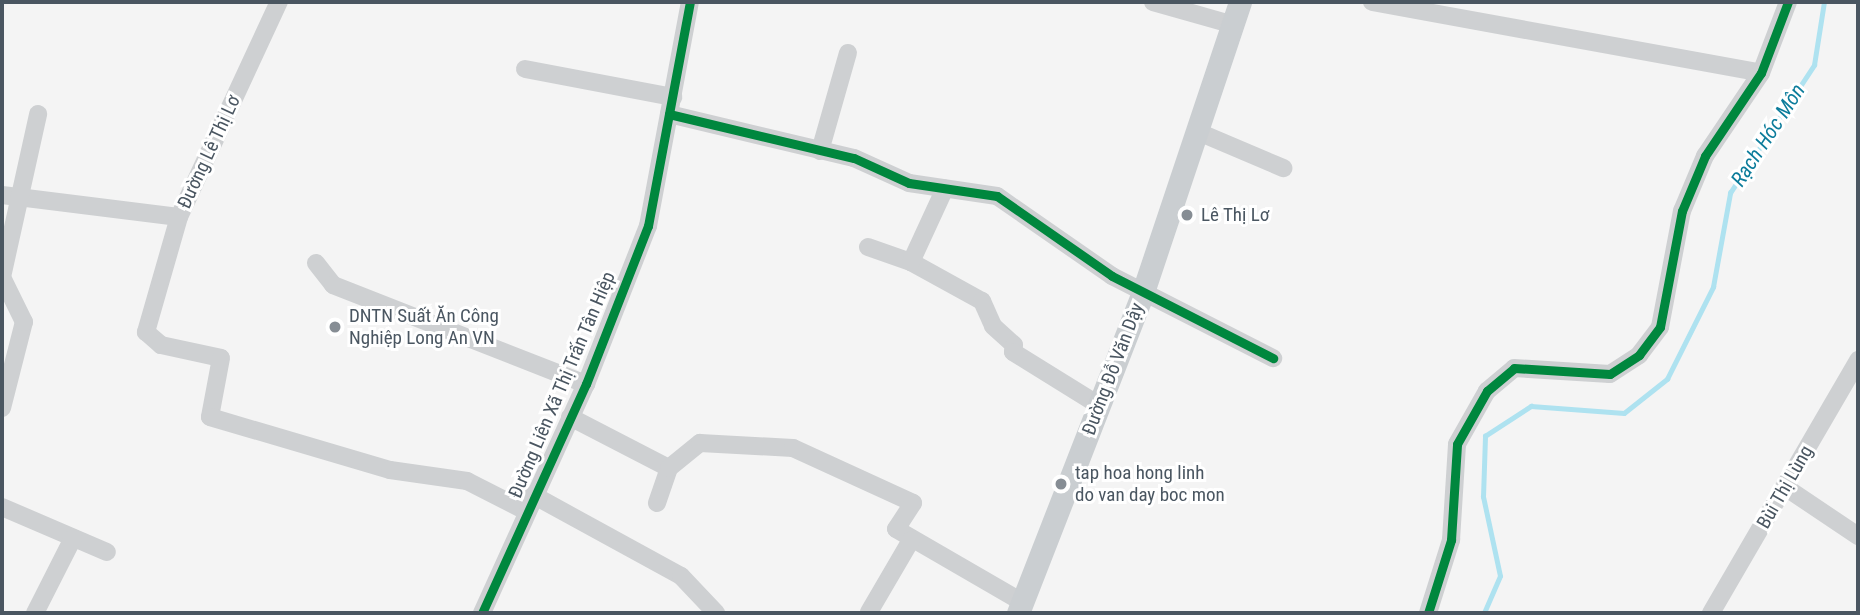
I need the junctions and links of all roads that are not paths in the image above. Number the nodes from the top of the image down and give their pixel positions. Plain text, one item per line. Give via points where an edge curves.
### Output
1 (279, 2) edge
2 (691, 2) edge
3 (1153, 2) edge
4 (1240, 2) edge
5 (1372, 2) edge
6 (1788, 2) edge
7 (1231, 24) junction
8 (848, 53) dead end
9 (525, 69) dead end
10 (1761, 73) junction
11 (671, 106) junction
12 (38, 114) dead end
13 (1196, 131) junction
14 (820, 151) junction
15 (1283, 168) dead end
16 (945, 188) junction
17 (2, 195) edge
18 (23, 198) junction
19 (179, 217) junction
20 (867, 247) dead end
21 (911, 262) junction
22 (316, 263) dead end
23 (1144, 289) junction
24 (1273, 358) dead end
25 (1858, 360) edge
26 (586, 384) junction
27 (1100, 406) junction
28 (2, 408) edge
29 (570, 416) junction
30 (668, 468) junction
31 (1785, 487) junction
32 (530, 503) junction
33 (657, 503) dead end
34 (2, 507) edge
35 (1858, 536) edge
36 (73, 538) junction
37 (911, 540) junction
38 (107, 552) dead end
39 (1020, 608) edge
40 (869, 612) edge
41 (35, 613) edge
42 (482, 613) edge
43 (716, 613) edge
44 (1428, 613) edge
45 (1711, 613) edge

1 - 19 street, Đường Lê Thị Lơ
2 - 11 street, Đường Liên Xã Thị Trấn Tân Hiệp
3 - 7 street
4 - 7 main road, Đường Đỗ Văn Dậy
5 - 10 street
6 - 10 street
7 - 13 main road, Đường Đỗ Văn Dậy
8 - 14 street
9 - 11 street
10 - 44 street via 1705,156 1682,212 1660,327 1639,355 1610,374 1514,368 1486,391 1457,444 1451,540
11 - 14 street
11 - 26 street, Đường Liên Xã Thị Trấn Tân Hiệp via 648,226
12 - 18 street
13 - 15 street
13 - 23 main road, Đường Đỗ Văn Dậy
14 - 16 street via 909,183
16 - 21 street
16 - 23 street via 998,196 1060,243
17 - 18 street, Đường Lê Thị Lơ
18 - 19 street, Đường Lê Thị Lơ
18 - 28 street via 2,277 24,322
19 - 32 street via 146,332 161,345 221,358 210,416 390,470 467,481
20 - 21 street
21 - 27 street via 982,301 993,326 1014,345 1013,352
22 - 26 street via 333,285
23 - 24 street
23 - 27 main road, Đường Đỗ Văn Dậy
25 - 31 street, Bùi Thị Lùng
26 - 29 street, Đường Liên Xã Thị Trấn Tân Hiệp
27 - 39 main road, Đường Đỗ Văn Dậy
29 - 30 street
29 - 32 street, Đường Liên Xã Thị Trấn Tân Hiệp
30 - 33 street
30 - 37 street via 700,443 793,448 913,503 896,529
31 - 35 street
31 - 45 street, Bùi Thị Lùng
32 - 42 street, Đường Liên Xã Thị Trấn Tân Hiệp
32 - 43 street via 681,576
34 - 36 street
36 - 38 street
36 - 41 street
37 - 39 street
37 - 40 street

